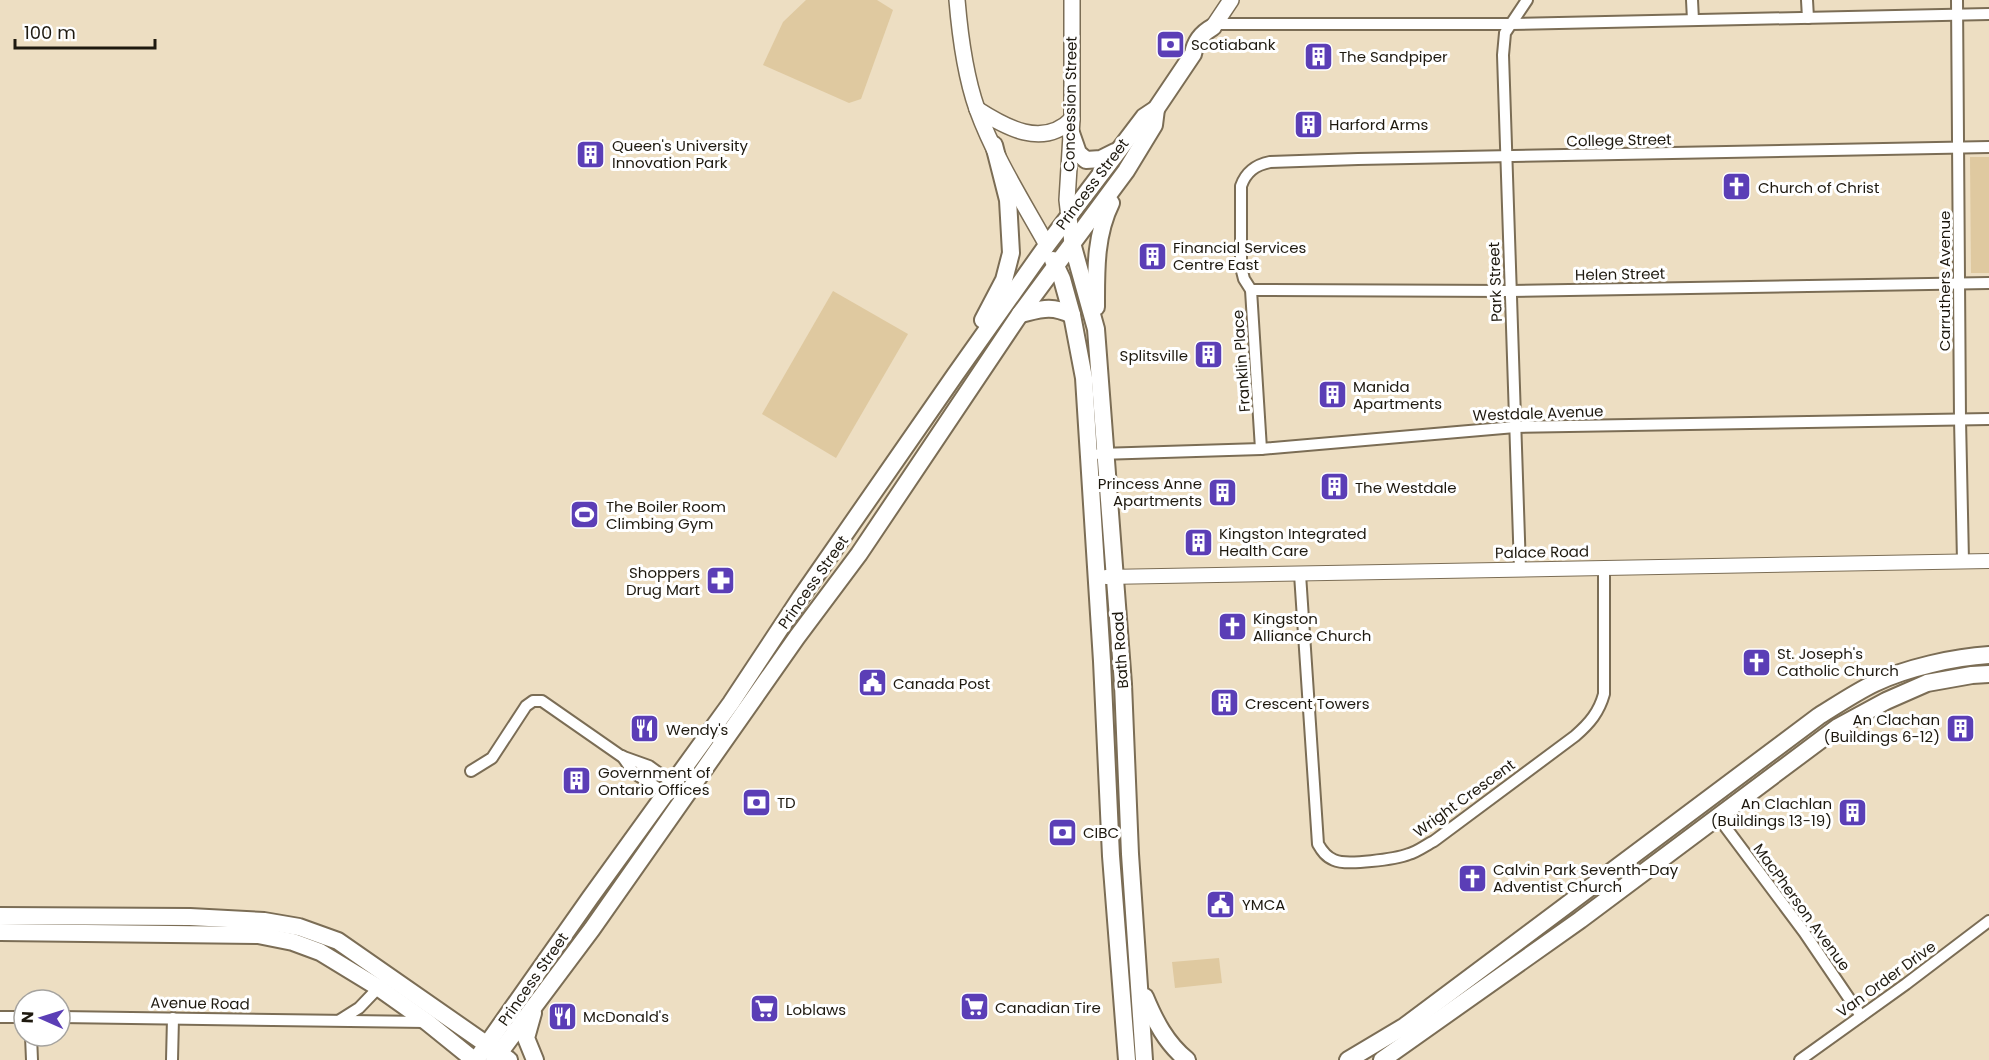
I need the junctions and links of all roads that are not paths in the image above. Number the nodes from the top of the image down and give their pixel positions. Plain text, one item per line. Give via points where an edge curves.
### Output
1 (957, 0) edge
2 (1072, 0) edge
3 (1231, 0) edge
4 (1527, 0) edge
5 (1692, 0) edge
6 (1807, 0) edge
7 (1957, 0) edge
8 (1989, 14) edge
9 (1957, 15) junction
10 (1808, 18) junction
11 (1693, 20) junction
12 (1511, 24) junction
13 (1214, 26) junction
14 (977, 109) junction
15 (1156, 110) junction
16 (1071, 126) junction
17 (993, 145) junction
18 (1989, 147) edge
19 (1958, 148) junction
20 (1116, 152) junction
21 (1506, 156) junction
22 (1251, 169) joint
23 (1126, 171) junction
24 (1069, 215) junction
25 (1072, 243) junction
26 (1047, 245) junction
27 (1056, 266) junction
28 (1989, 283) edge
29 (1959, 284) junction
30 (1251, 290) junction
31 (1510, 291) junction
32 (1020, 314) junction
33 (1072, 315) junction
34 (1096, 329) junction
35 (955, 375) junction
36 (1960, 419) junction
37 (1989, 419) edge
38 (1515, 427) junction
39 (1261, 448) junction
40 (1097, 454) junction
41 (1963, 561) junction
42 (1989, 561) edge
43 (1604, 568) junction
44 (1520, 569) junction
45 (1300, 574) junction
46 (1096, 577) junction
47 (1115, 577) junction
48 (1989, 655) edge
49 (1989, 674) edge
50 (471, 771) dead end
51 (1734, 778) junction
52 (670, 788) junction
53 (684, 799) junction
54 (1718, 817) junction
55 (1680, 818) junction
56 (0, 916) edge
57 (1989, 921) edge
58 (0, 932) edge
59 (384, 983) junction
60 (1139, 983) junction
61 (536, 1003) junction
62 (1862, 1016) junction
63 (72, 1017) edge
64 (173, 1018) junction
65 (339, 1020) junction
66 (427, 1022) junction
67 (497, 1055) edge
68 (172, 1060) edge
69 (475, 1060) edge
70 (535, 1060) edge
71 (1127, 1060) edge
72 (1144, 1060) edge
73 (1187, 1060) edge
74 (1348, 1060) edge
75 (1382, 1060) edge
76 (1800, 1060) edge

1 - 14 main road
2 - 16 main road, Concession Street
3 - 13 main road, Princess Street
4 - 12 street, Park Street
5 - 11 street
6 - 10 street
7 - 9 street, Carruthers Avenue
8 - 9 street
9 - 10 street
9 - 19 street, Carruthers Avenue
10 - 11 street
11 - 12 street
12 - 13 street
12 - 21 street, Park Street via 1505,33 1503,55
13 - 15 main road, Princess Street via 1203,50 1193,54
14 - 16 main road via 1021,133 1054,132
14 - 17 main road
15 - 20 main road, Princess Street via 1144,117
15 - 23 main road, Princess Street via 1155,125
16 - 20 main road via 1078,153 1086,160
16 - 24 main road, Concession Street
17 - 26 main road
17 - 35 main road via 1008,200 1010,259 1004,280
18 - 19 street, College Street
19 - 21 street, College Street
19 - 29 street, Carruthers Avenue
20 - 24 main road, Princess Street
21 - 22 street, College Street via 1270,162
21 - 31 street, Park Street
22 - 30 street, Franklin Place via 1243,180 1240,200 1240,267
23 - 25 main road, Princess Street
23 - 34 main road via 1102,224 1096,272
24 - 25 main road, Concession Street
24 - 26 main road, Princess Street
25 - 27 main road, Princess Street
25 - 34 main road, Bath Road
26 - 27 main road, Bath Road
26 - 35 main road, Princess Street
27 - 32 main road, Princess Street
27 - 33 main road, Bath Road
28 - 29 street, Helen Street
29 - 31 street, Helen Street
29 - 36 street, Carruthers Avenue
30 - 31 street, Helen Street
30 - 39 street, Franklin Place
31 - 38 street, Park Street
32 - 33 main road via 1050,308
32 - 53 main road, Princess Street via 859,554
33 - 40 main road, Bath Road
34 - 40 main road, Bath Road
35 - 52 main road, Princess Street
36 - 37 street, Westdale Avenue
36 - 38 street, Westdale Avenue
36 - 41 street, Carruthers Avenue
38 - 39 street, Westdale Avenue
38 - 44 street, Park Street
39 - 40 street, Westdale Avenue
40 - 46 main road, Bath Road
40 - 47 main road, Bath Road
41 - 42 street, Palace Road
41 - 43 street, Palace Road
43 - 44 street, Palace Road
43 - 45 street, Wright Crescent via 1604,694 1591,721 1417,851 1387,859 1341,862 1332,860 1318,844
44 - 45 street, Palace Road
45 - 47 street, Palace Road
46 - 47 street, Palace Road
46 - 71 main road, Bath Road
47 - 60 main road, Bath Road
48 - 51 main road via 1921,667 1876,682 1819,716
49 - 54 main road via 1927,683 1876,706 1838,727
50 - 52 street via 492,758 534,700 542,701 621,756 649,766
51 - 54 main road via 1719,799
51 - 55 main road
52 - 53 street
52 - 67 main road, Princess Street
53 - 61 main road, Princess Street
54 - 55 main road via 1701,814
54 - 62 street, MacPherson Avenue
54 - 75 main road
55 - 74 main road via 1405,1026
56 - 59 main road via 190,917 299,927 338,941
57 - 62 street, Van Order Drive
58 - 59 main road via 258,935 320,952
59 - 65 street via 360,1008
59 - 66 main road
59 - 67 main road
60 - 72 main road, Bath Road
60 - 73 main road via 1159,1027 1175,1051
61 - 67 main road, Princess Street
61 - 70 main road via 526,1038
62 - 76 street, Van Order Drive
63 - 64 street, Avenue Road
64 - 65 street, Avenue Road
64 - 68 street
65 - 66 street, Avenue Road
66 - 69 main road
67 - 69 main road, Princess Street

